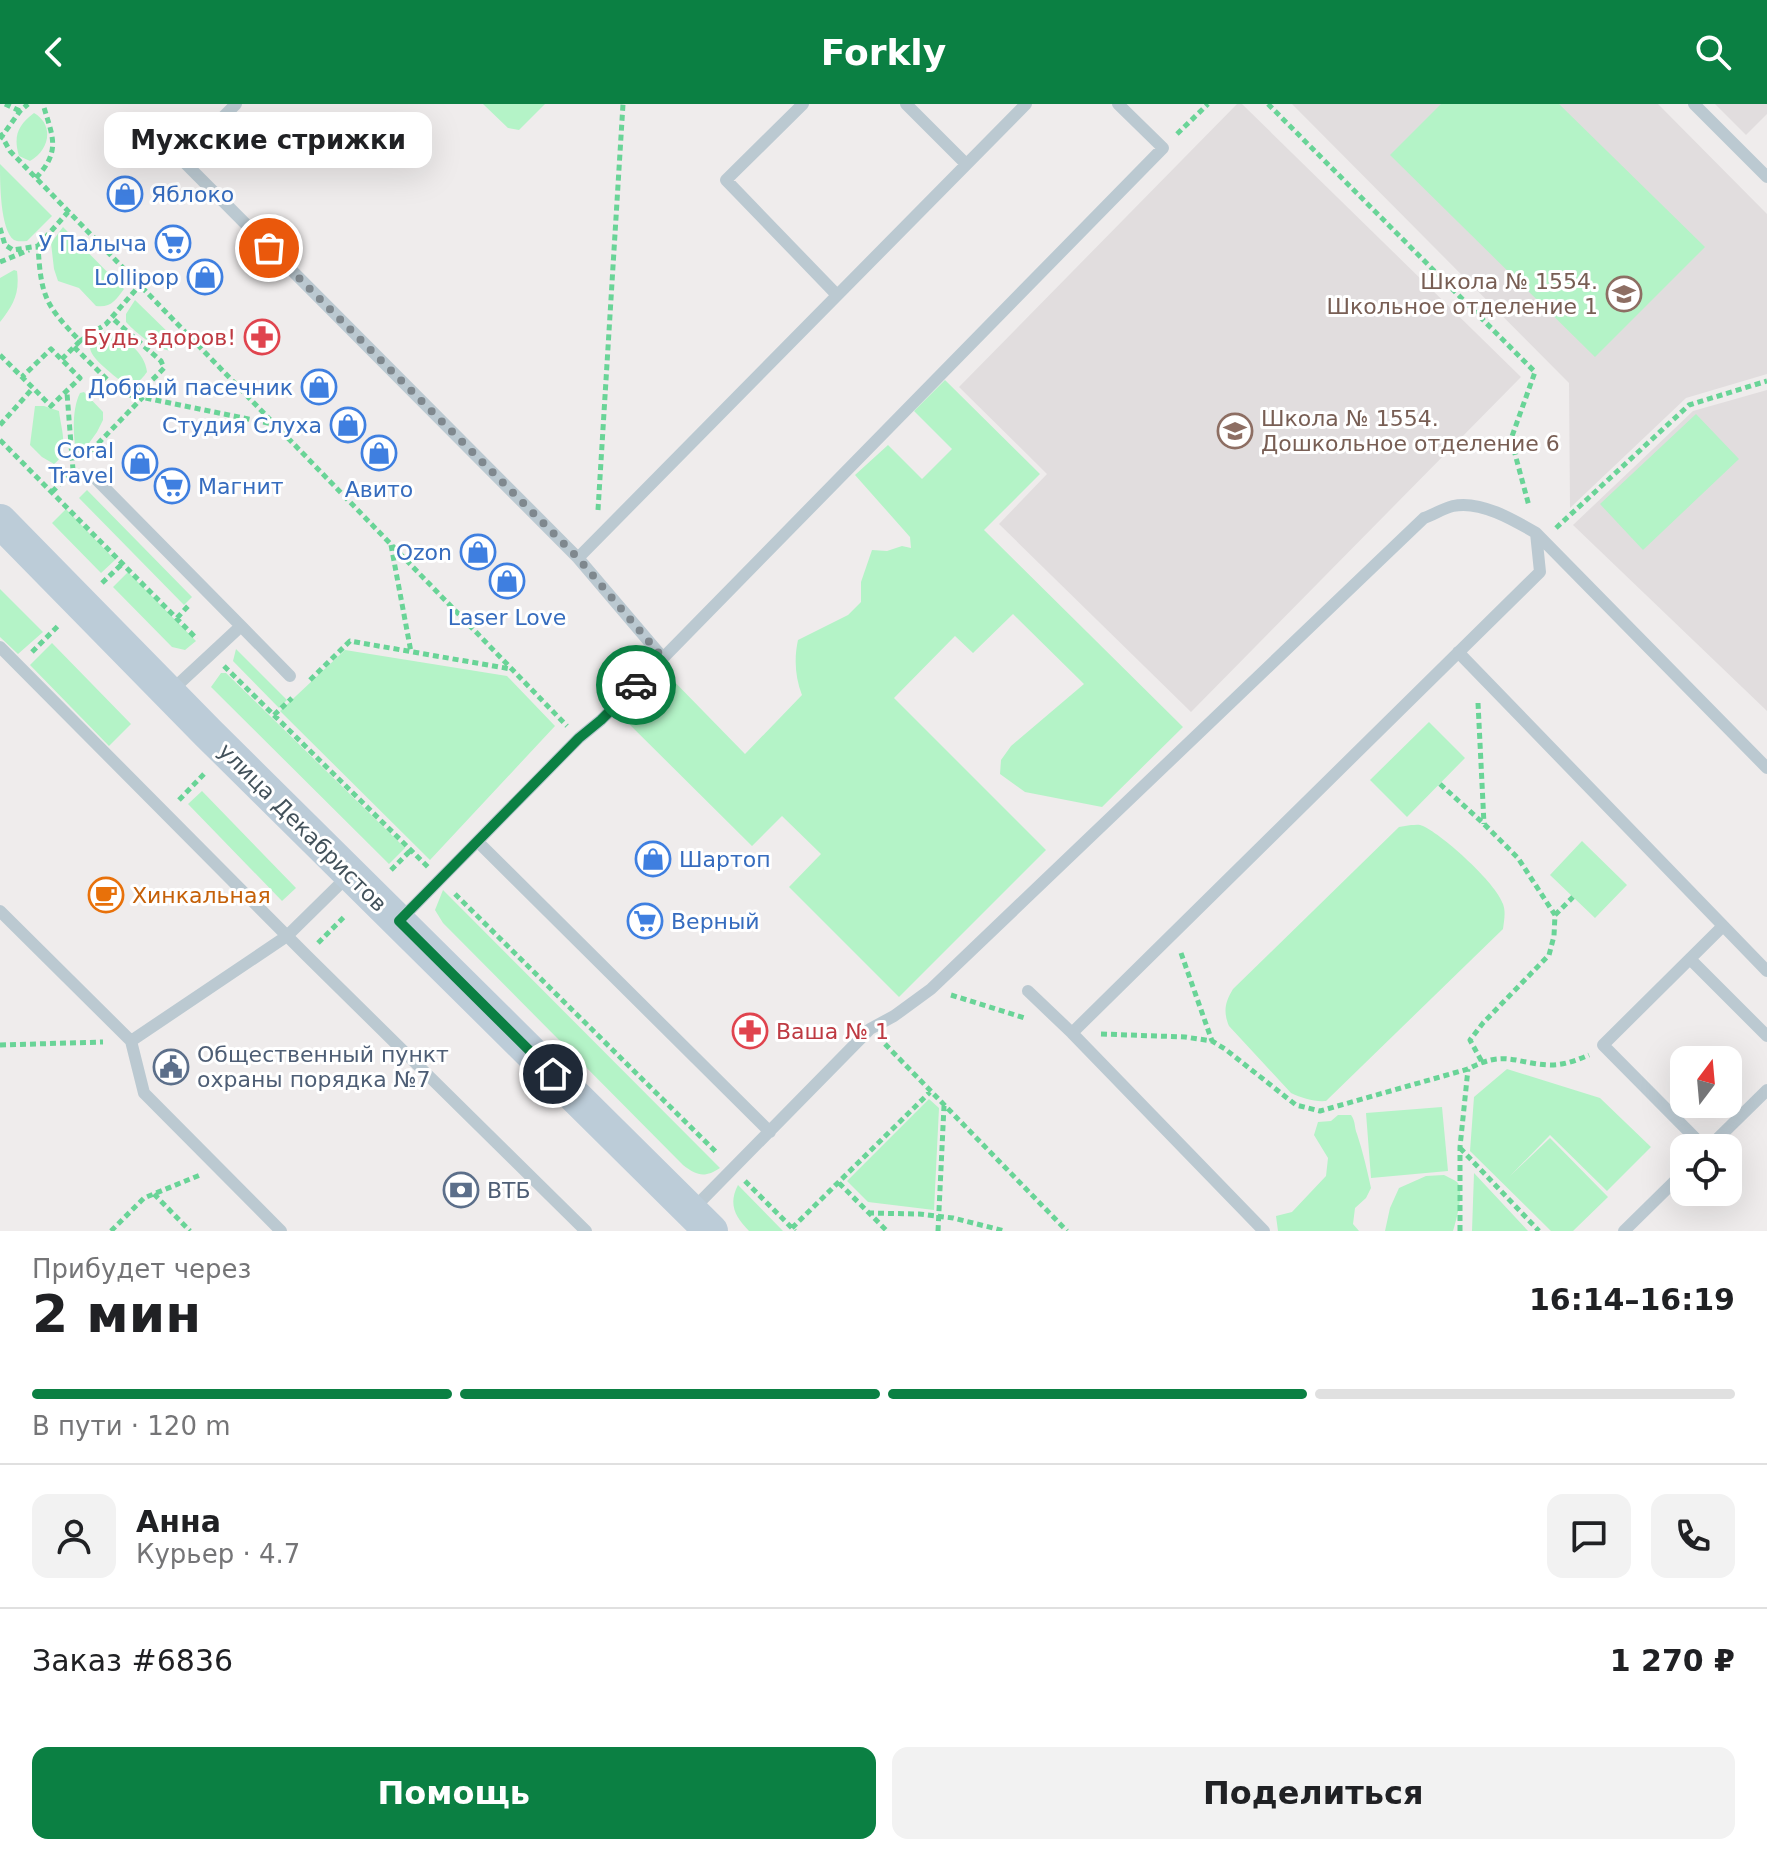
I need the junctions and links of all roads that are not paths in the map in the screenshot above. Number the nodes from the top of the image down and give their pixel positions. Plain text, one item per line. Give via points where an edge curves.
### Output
1 (236, 104) edge
2 (803, 104) edge
3 (906, 104) edge
4 (1026, 104) edge
5 (1118, 104) edge
6 (1694, 104) edge
7 (966, 164) junction
8 (1767, 177) edge
9 (837, 295) junction
10 (94, 477) dead end
11 (0, 521) edge
12 (1540, 537) junction
13 (578, 558) junction
14 (241, 626) junction
15 (0, 647) edge
16 (1458, 652) junction
17 (663, 658) junction
18 (290, 676) dead end
19 (169, 693) junction
20 (1767, 768) edge
21 (478, 842) junction
22 (350, 874) junction
23 (0, 911) edge
24 (399, 921) junction
25 (1723, 926) junction
26 (287, 936) junction
27 (1690, 959) junction
28 (1767, 971) edge
29 (1028, 991) dead end
30 (1072, 1033) junction
31 (1767, 1036) edge
32 (131, 1041) junction
33 (1767, 1090) edge
34 (770, 1132) junction
35 (1693, 1134) edge
36 (1721, 1134) edge
37 (1670, 1186) edge
38 (701, 1221) edge
39 (281, 1231) edge
40 (586, 1231) edge
41 (1264, 1231) edge
42 (1624, 1231) edge

1 - 13 lane via 181,159
2 - 9 lane via 726,180
3 - 7 lane
4 - 7 lane
5 - 17 lane via 1163,148
6 - 8 lane
7 - 9 lane
9 - 13 lane
10 - 14 lane
11 - 19 main road, улица Декабристов
12 - 16 lane via 1540,572
12 - 20 lane
12 - 34 lane via 1482,507 1455,505 1424,518 931,989 870,1029
13 - 17 lane
14 - 18 lane
14 - 19 lane
15 - 26 lane
16 - 25 lane
16 - 30 lane
17 - 21 lane
19 - 22 main road, улица Декабристов
21 - 24 lane
21 - 34 lane
22 - 24 main road, улица Декабристов
22 - 26 lane
23 - 32 lane
24 - 38 main road, улица Декабристов
25 - 27 lane
25 - 28 lane
26 - 32 lane
26 - 40 lane
27 - 31 lane
27 - 35 lane via 1603,1045
29 - 30 lane
30 - 41 lane
32 - 39 lane via 144,1093
33 - 36 lane
34 - 38 lane via 732,1169
37 - 42 lane

